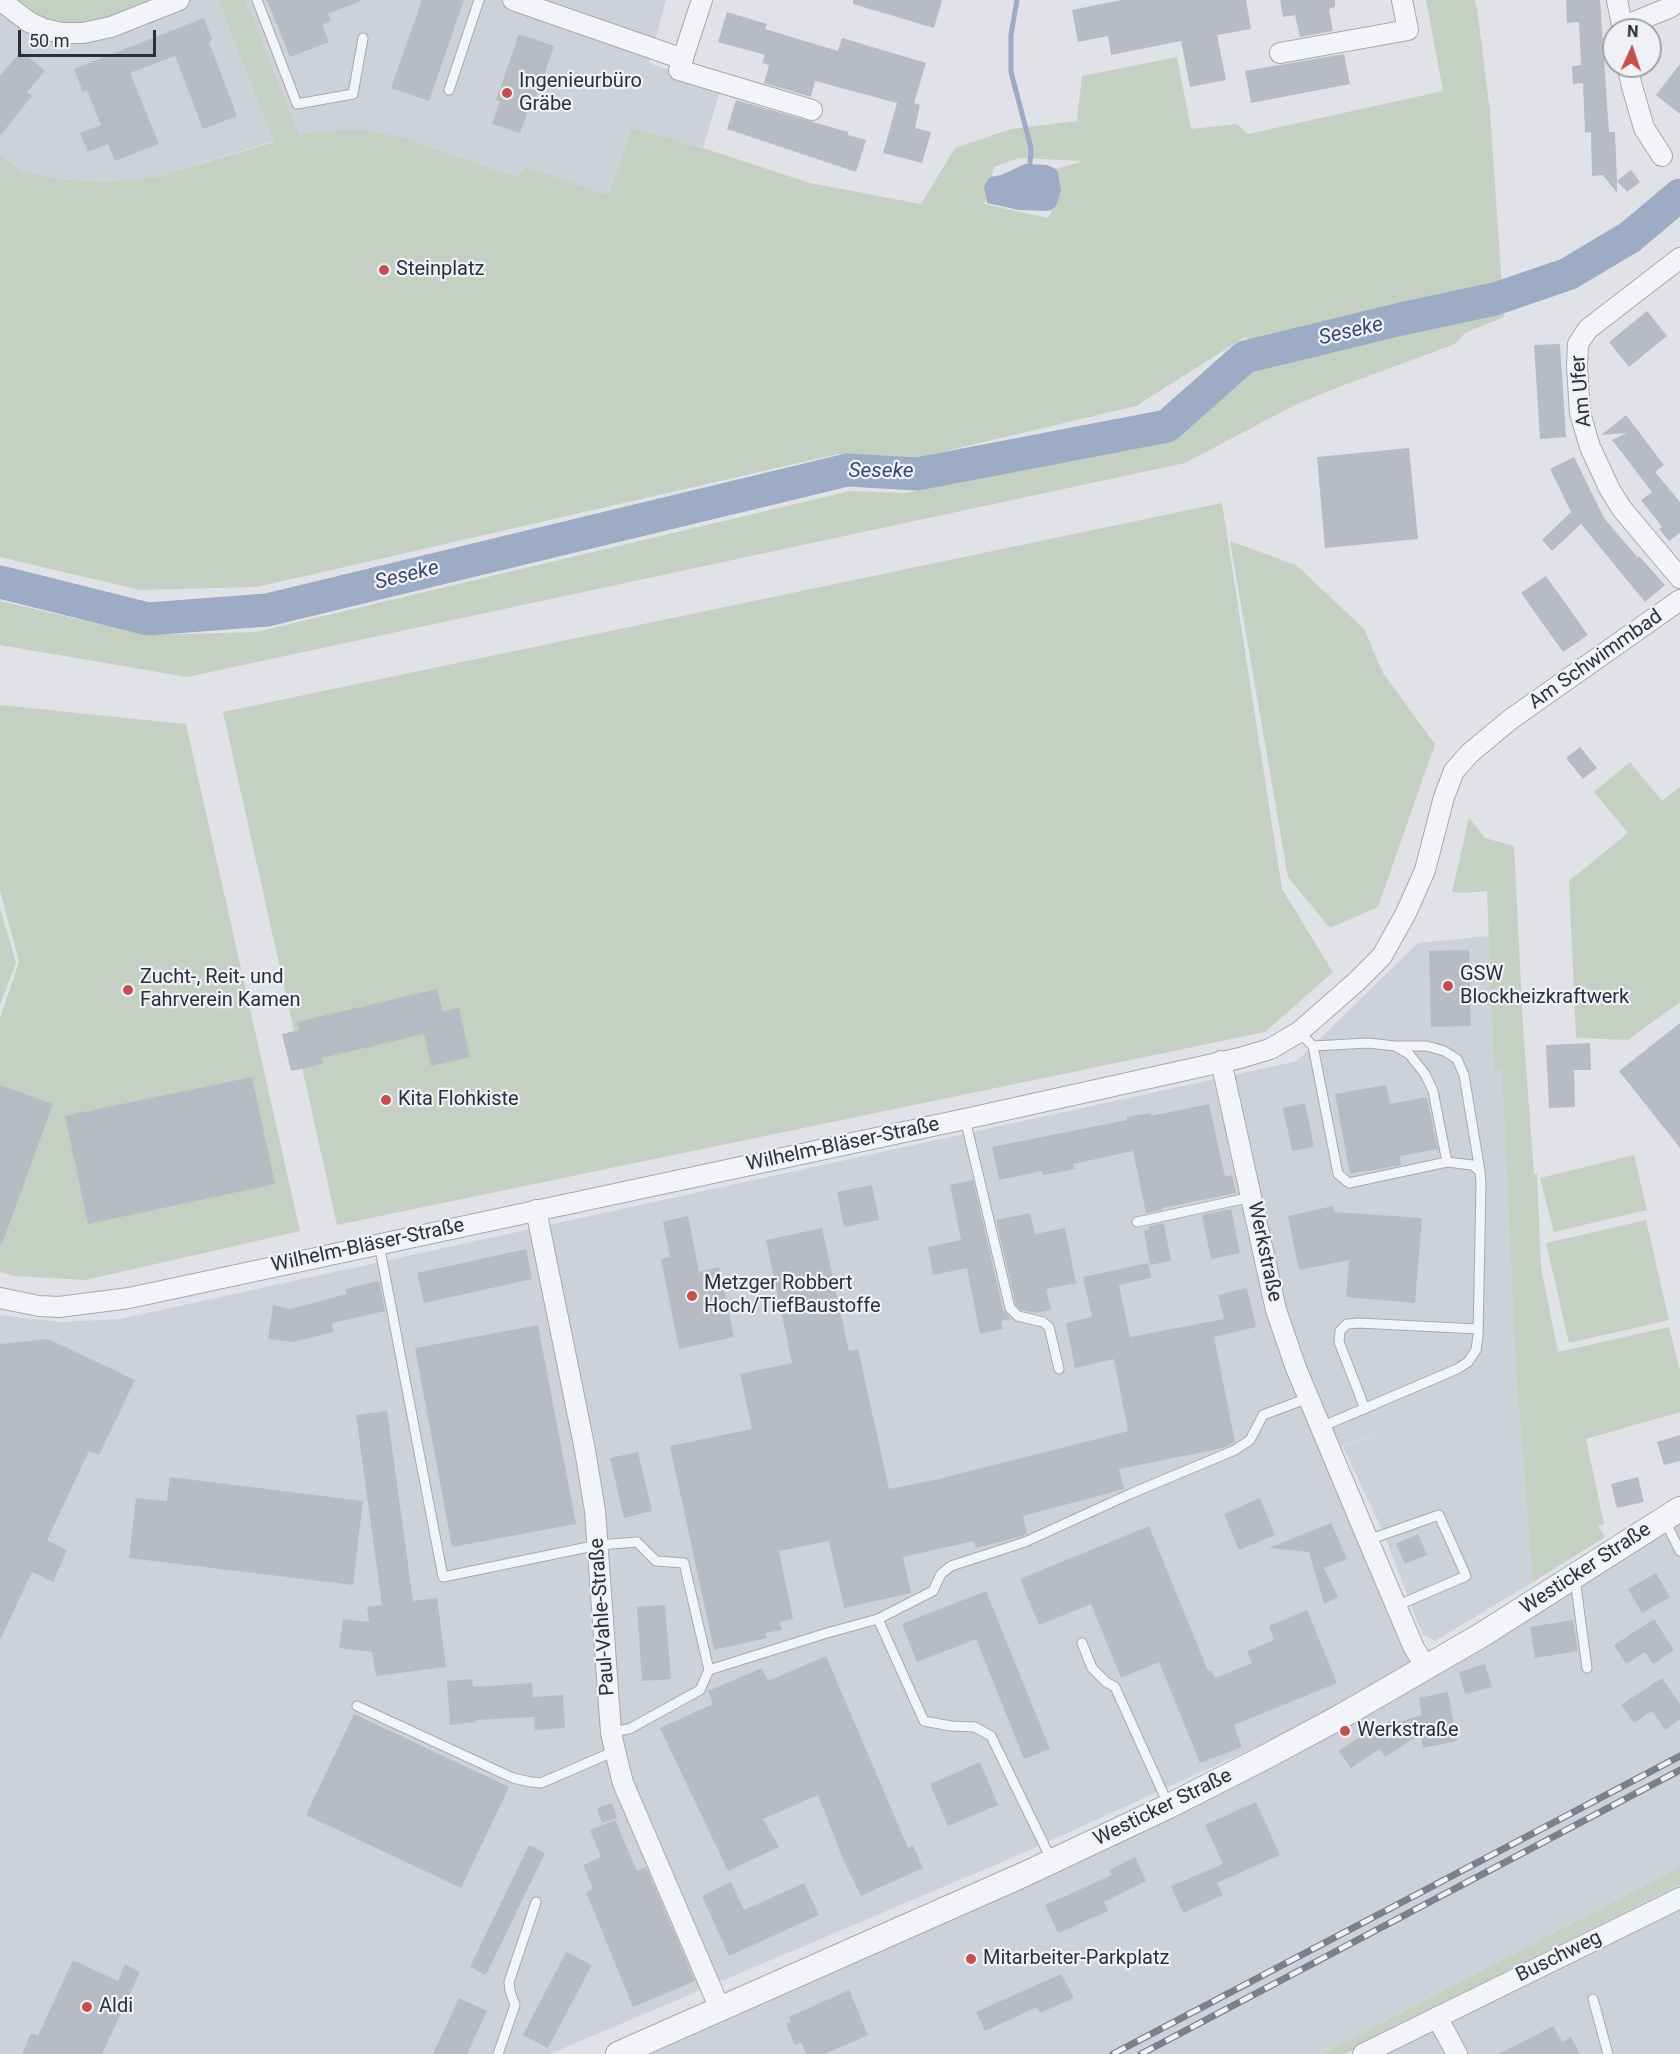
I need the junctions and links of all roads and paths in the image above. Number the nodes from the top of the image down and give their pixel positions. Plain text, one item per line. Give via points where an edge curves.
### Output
1 (0, 0) edge
2 (179, 0) edge
3 (257, 0) edge
4 (478, 0) edge
5 (513, 0) edge
6 (702, 0) edge
7 (1402, 0) edge
8 (1617, 0) edge
9 (1679, 0) edge
10 (1621, 18) edge
11 (1647, 18) edge
12 (363, 39) dead end
13 (1280, 53) dead end
14 (683, 59) junction
15 (1630, 78) edge
16 (449, 90) dead end
17 (812, 110) dead end
18 (1662, 156) dead end
19 (1680, 258) edge
20 (1680, 578) edge
21 (1680, 600) edge
22 (1511, 720) joint
23 (1299, 1032) junction
24 (1313, 1046) junction
25 (1395, 1046) junction
26 (1221, 1061) junction
27 (965, 1119) junction
28 (1447, 1162) junction
29 (1480, 1171) junction
30 (1252, 1197) junction
31 (536, 1210) junction
32 (1137, 1222) dead end
33 (380, 1244) junction
34 (0, 1298) edge
35 (1478, 1329) junction
36 (1059, 1370) dead end
37 (1308, 1398) junction
38 (1365, 1409) junction
39 (1321, 1427) junction
40 (1672, 1514) edge
41 (1368, 1540) junction
42 (598, 1545) junction
43 (1680, 1551) edge
44 (1575, 1576) junction
45 (1396, 1606) junction
46 (878, 1620) junction
47 (1082, 1643) dead end
48 (1426, 1667) junction
49 (1587, 1668) dead end
50 (709, 1670) junction
51 (357, 1706) dead end
52 (613, 1741) junction
53 (1169, 1806) junction
54 (1052, 1862) junction
55 (1680, 1898) edge
56 (536, 1902) dead end
57 (1593, 1999) dead end
58 (720, 2009) junction
59 (1437, 2017) junction
60 (498, 2054) edge
61 (618, 2054) edge
62 (1364, 2054) edge
63 (1457, 2054) edge
64 (1608, 2054) edge

1 - 2 street via 44,29 84,33 111,27
3 - 12 lane via 297,104 353,94
4 - 16 lane
5 - 14 street
6 - 14 street
7 - 13 street via 1408,30
8 - 10 street
9 - 11 street
14 - 17 street via 679,70
15 - 18 street via 1644,128
19 - 20 street, Am Ufer via 1588,329 1578,344 1577,366 1580,413 1590,447 1610,490
21 - 22 street, Am Schwimmbad
22 - 23 street, Wilhelm-Bläser-Straße via 1454,771 1425,870 1382,956
23 - 24 lane
23 - 26 street, Wilhelm-Bläser-Straße via 1270,1049
24 - 25 lane
24 - 28 lane via 1338,1174 1349,1184
25 - 28 lane via 1420,1067 1433,1091
25 - 29 lane via 1427,1046 1444,1050 1457,1059 1464,1075
26 - 27 street, Wilhelm-Bläser-Straße
26 - 30 street, Werkstraße
27 - 31 street, Wilhelm-Bläser-Straße
27 - 36 lane via 1010,1308 1018,1316 1049,1327
28 - 29 lane via 1472,1165
29 - 35 lane
30 - 32 lane
30 - 37 street, Werkstraße via 1276,1310
31 - 33 street, Wilhelm-Bläser-Straße
31 - 42 street, Paul-Vahle-Straße via 585,1450
33 - 34 street, Wilhelm-Bläser-Straße via 92,1304 39,1306
33 - 42 lane via 443,1577
35 - 38 lane via 1476,1350 1468,1362
35 - 38 lane via 1347,1324 1340,1331 1339,1341
37 - 39 street, Werkstraße
37 - 46 lane via 1263,1415 1250,1440 1234,1450 1025,1542 951,1566 941,1574 933,1591
38 - 39 lane
39 - 41 street, Werkstraße
40 - 43 lane
40 - 44 street, Westicker Straße
41 - 45 street, Werkstraße
41 - 45 lane via 1439,1515 1466,1576
42 - 50 lane via 637,1542 656,1561 684,1563
42 - 52 street, Paul-Vahle-Straße
44 - 48 street, Westicker Straße
44 - 49 lane
45 - 48 street, Werkstraße
46 - 50 lane
46 - 54 lane via 924,1721 975,1727 991,1736
47 - 53 lane via 1092,1668 1115,1687
48 - 53 street, Westicker Straße via 1340,1718
50 - 52 lane via 700,1690
51 - 52 lane via 513,1778 531,1782 541,1783
52 - 58 street, Paul-Vahle-Straße via 622,1783
53 - 54 street, Westicker Straße
54 - 58 street, Westicker Straße
55 - 59 street, Buschweg
56 - 60 lane via 509,1982 515,2005
57 - 64 lane
58 - 61 street, Westicker Straße
59 - 62 street, Buschweg
59 - 63 street

